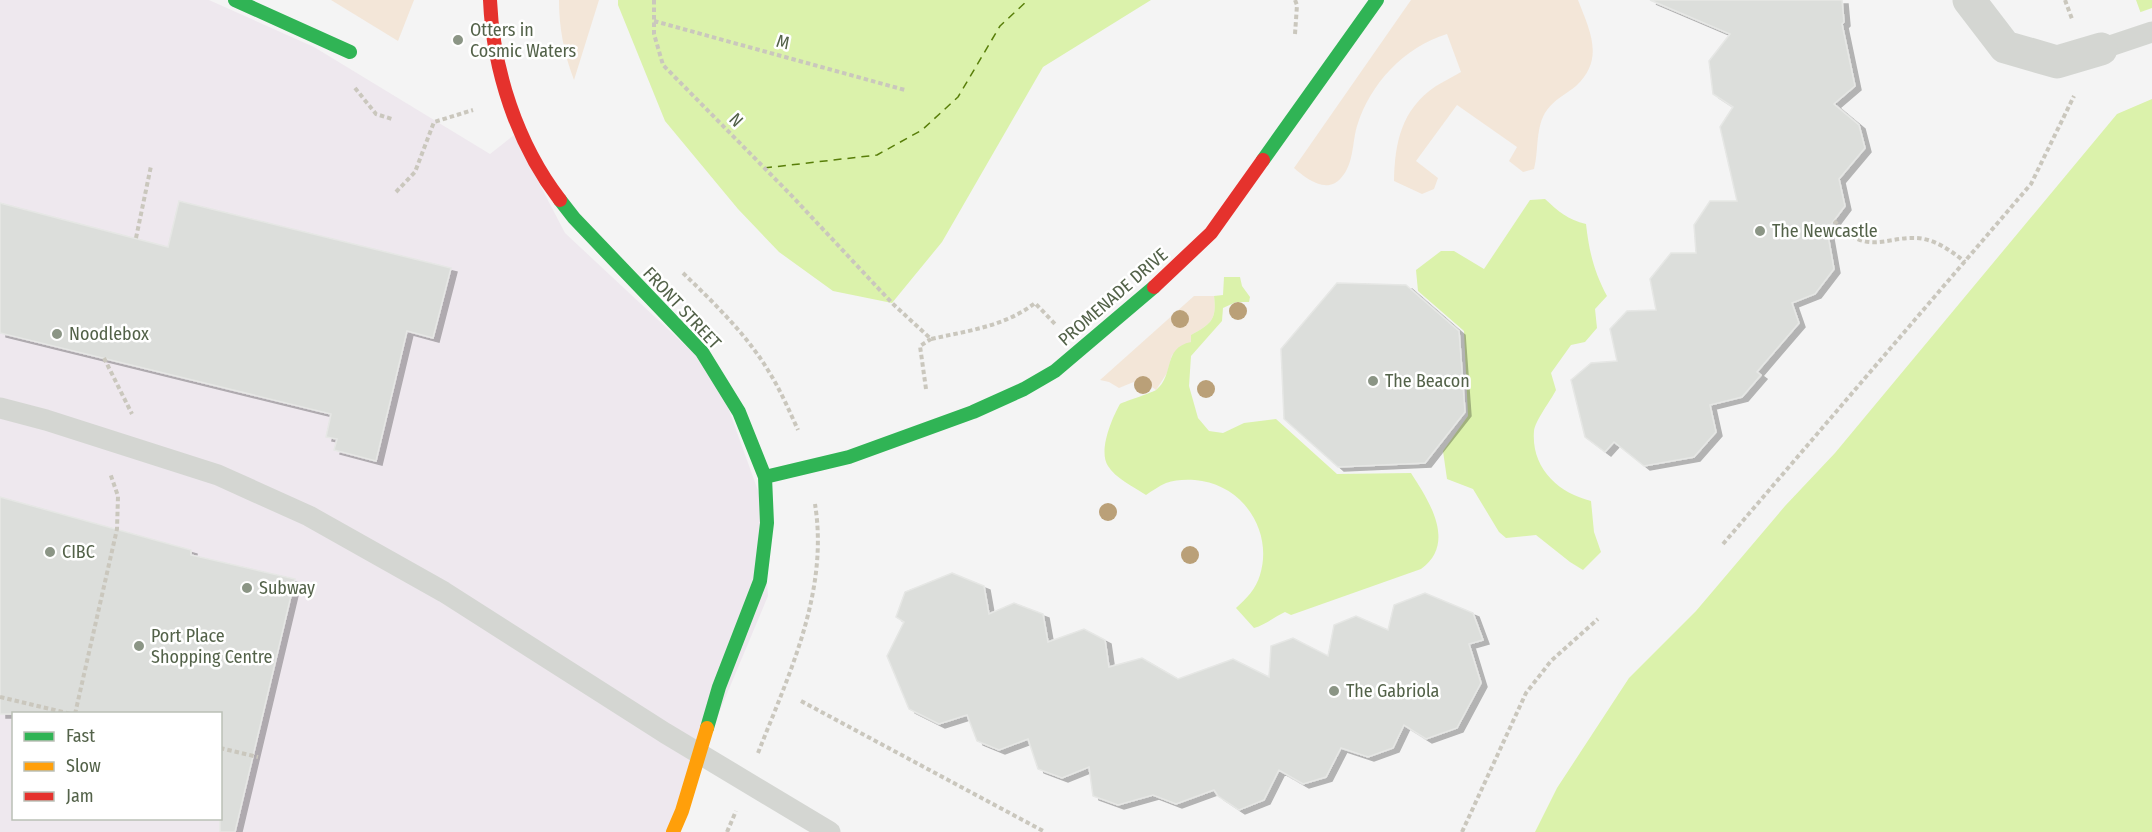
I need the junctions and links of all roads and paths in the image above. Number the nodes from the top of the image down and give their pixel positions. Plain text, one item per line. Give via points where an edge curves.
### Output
1 (235, 0) edge
2 (490, 0) edge
3 (654, 0) edge
4 (1295, 0) edge
5 (1377, 0) edge
6 (1969, 0) edge
7 (654, 21) junction
8 (2152, 32) edge
9 (1294, 34) dead end
10 (2115, 45) joint
11 (350, 52) joint
12 (905, 90) dead end
13 (474, 110) dead end
14 (392, 119) dead end
15 (2053, 140) dead end
16 (151, 166) dead end
17 (396, 192) dead end
18 (1834, 221) dead end
19 (136, 238) dead end
20 (1965, 262) junction
21 (1054, 324) dead end
22 (931, 339) junction
23 (104, 358) dead end
24 (926, 393) dead end
25 (0, 408) edge
26 (134, 419) dead end
27 (110, 472) dead end
28 (765, 477) junction
29 (1723, 544) dead end
30 (1598, 619) dead end
31 (0, 697) edge
32 (801, 701) dead end
33 (64, 712) edge
34 (73, 712) edge
35 (222, 748) edge
36 (699, 754) junction
37 (258, 757) dead end
38 (673, 832) edge
39 (830, 832) edge
40 (1045, 832) edge
41 (1462, 832) edge

1 - 11 street
2 - 28 street, FRONT STREET via 504,88 546,182 573,218 702,352 739,412
3 - 7 path
4 - 9 path
5 - 28 street, PROMENADE DRIVE via 1211,233 1140,301 1055,371 973,412 849,457
6 - 10 street via 2005,47 2057,62
7 - 12 path, M
7 - 22 path, N via 663,65
8 - 10 lane
11 - 14 path via 357,92 376,114
13 - 17 path via 434,122 415,172
15 - 20 path via 2031,184
16 - 19 path
18 - 20 path via 1862,241 1924,239 1941,244
20 - 29 path
21 - 22 path via 1035,303 1021,315
22 - 24 path via 920,346
23 - 26 path
25 - 36 lane via 218,475 309,516 444,592
27 - 34 path via 118,496 118,523
28 - 36 street, FRONT STREET via 767,523 760,581 719,687
30 - 41 path via 1551,661 1526,693
31 - 33 path
32 - 40 path
35 - 37 path
36 - 38 street, FRONT STREET
36 - 39 lane

